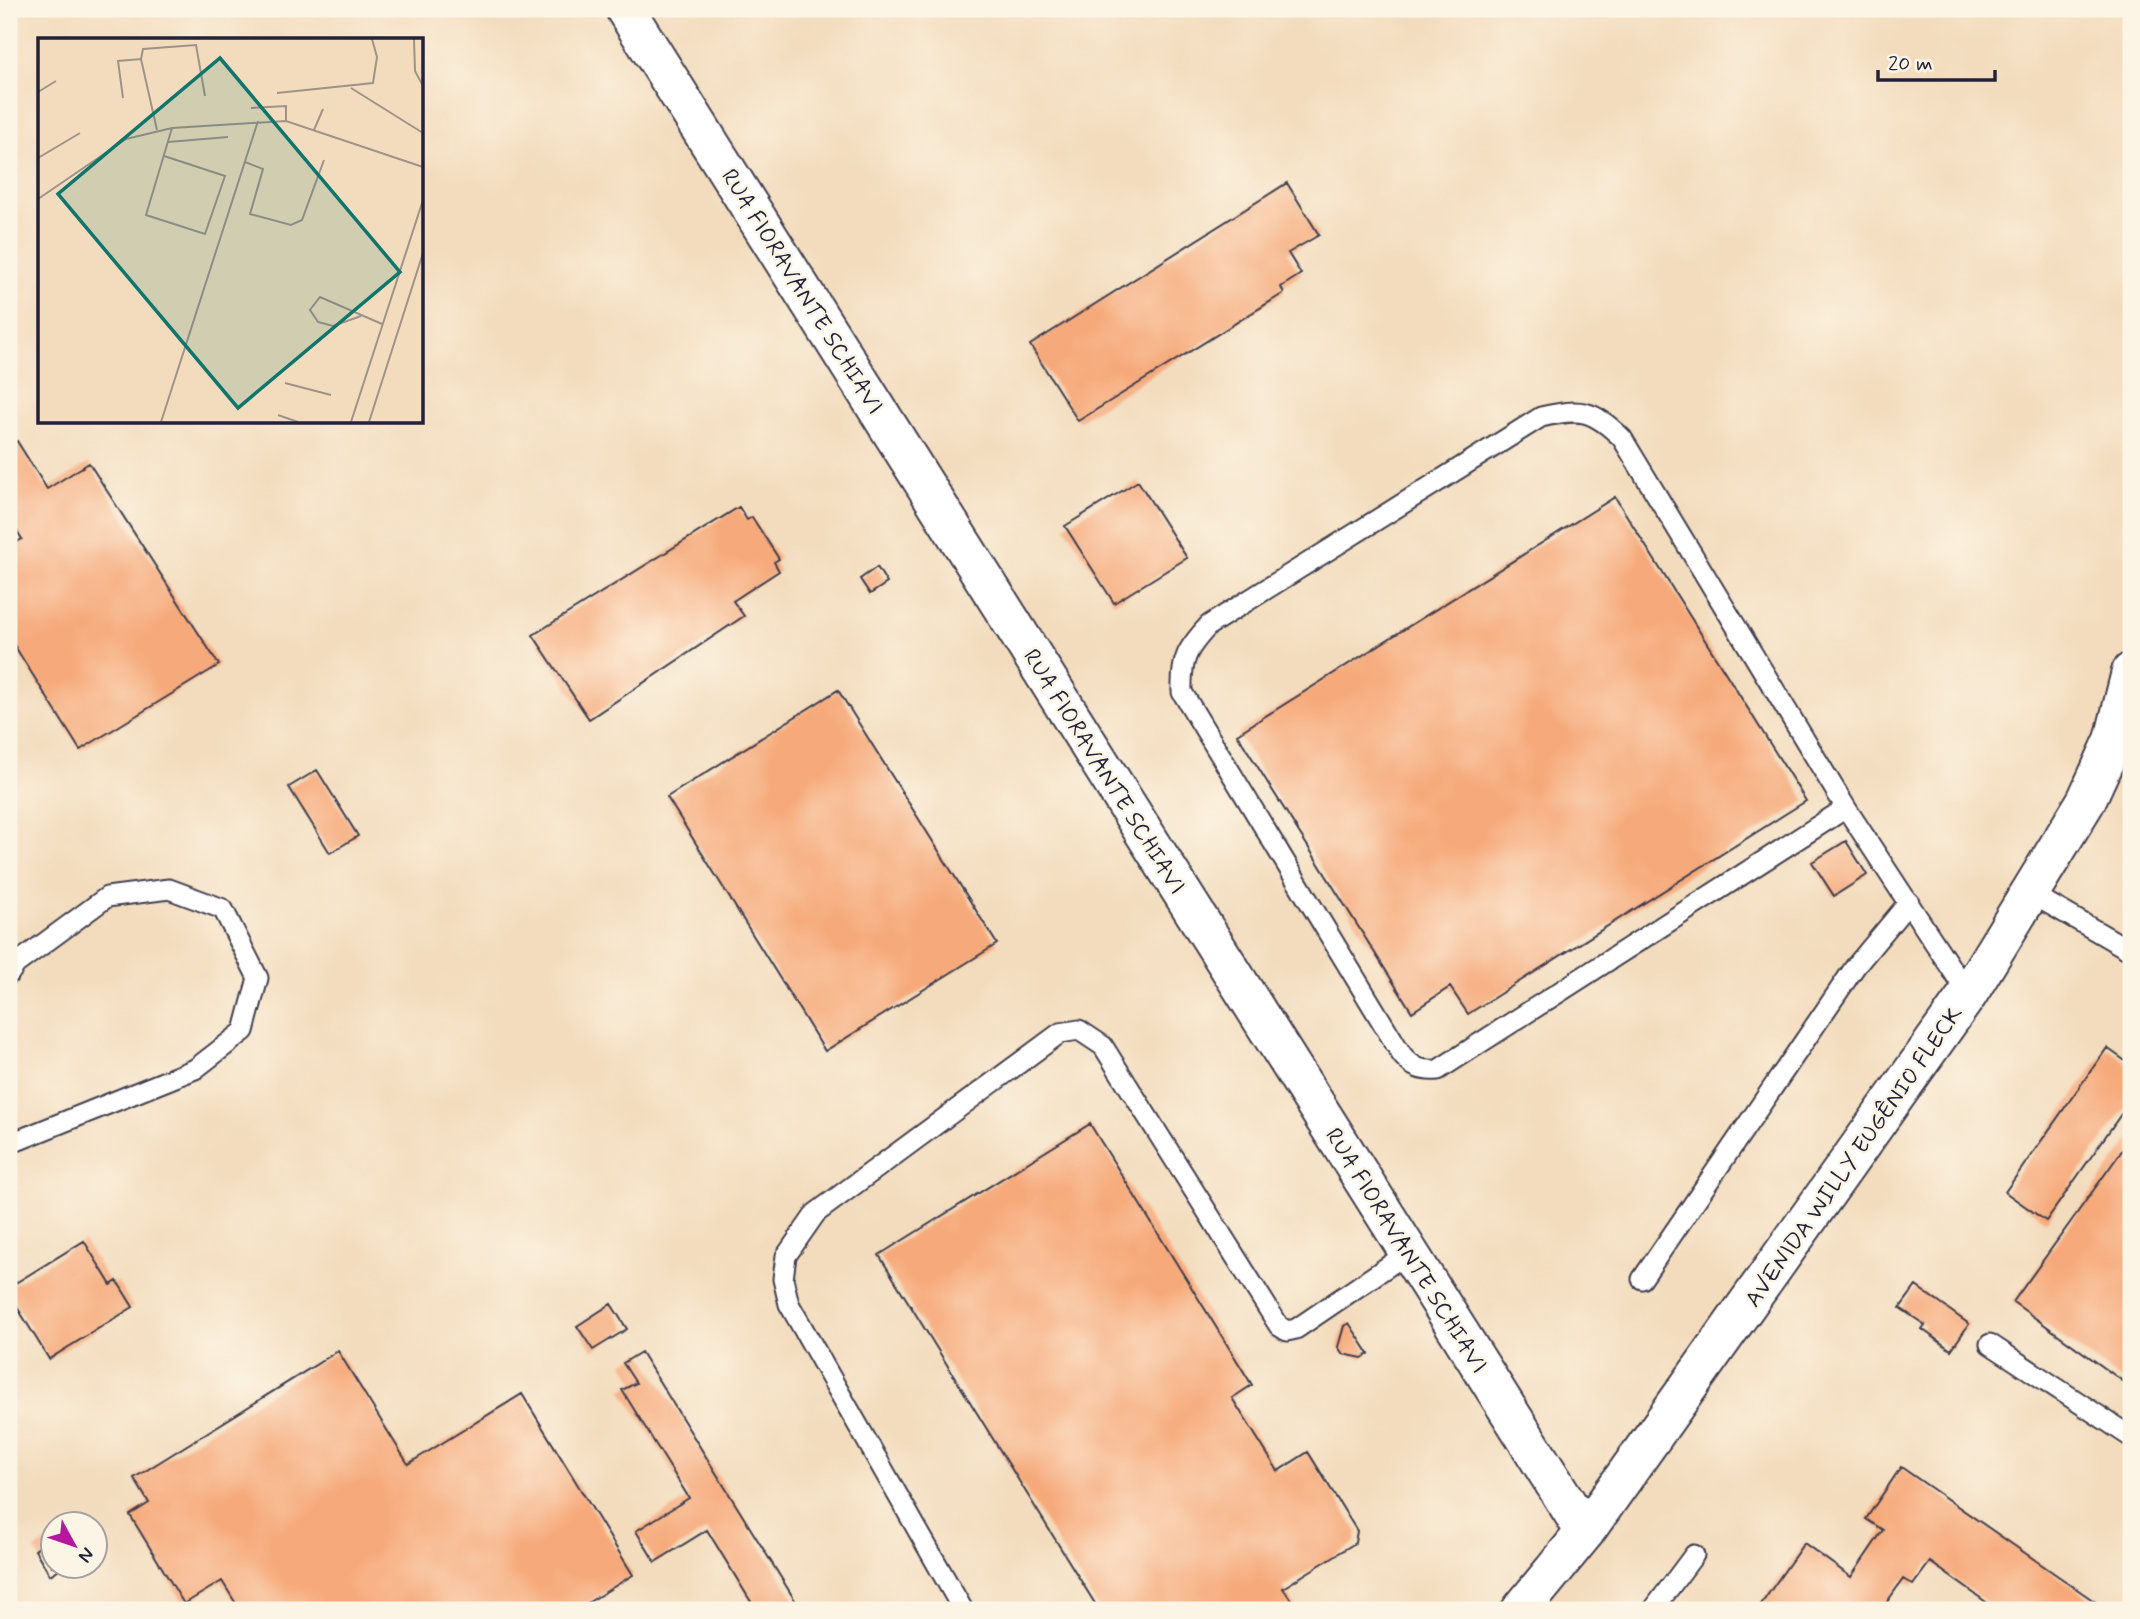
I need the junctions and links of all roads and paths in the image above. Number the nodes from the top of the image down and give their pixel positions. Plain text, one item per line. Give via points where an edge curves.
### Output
1 (625, 9) edge
2 (2131, 672) edge
3 (1846, 807) junction
4 (2032, 894) junction
5 (1909, 902) junction
6 (2131, 951) edge
7 (9, 974) edge
8 (1968, 994) junction
9 (9, 1144) edge
10 (1409, 1252) junction
11 (1642, 1279) dead end
12 (1990, 1344) dead end
13 (2131, 1437) edge
14 (1585, 1532) junction
15 (1694, 1555) dead end
16 (963, 1610) edge
17 (1521, 1610) edge
18 (1653, 1610) edge

1 - 10 street, RUA FIORAVANTE SCHIAVI
2 - 4 street, AVENIDA WILLY EUGÊNIO FLECK via 2114,740 2086,802
3 - 3 lane via 1438,1070 1422,1070 1402,1055 1182,692 1181,666 1190,646 1209,625 1244,603 1541,417 1587,411 1622,438
3 - 5 lane
4 - 6 lane
4 - 8 street, AVENIDA WILLY EUGÊNIO FLECK
5 - 8 lane
5 - 11 lane via 1855,967
7 - 9 lane via 16,964 107,897 169,888 223,909 258,978 243,1031 195,1069
8 - 14 street, AVENIDA WILLY EUGÊNIO FLECK
10 - 14 street, RUA FIORAVANTE SCHIAVI
10 - 16 lane via 1296,1329 1287,1331 1279,1326 1103,1046 1079,1030 1060,1033 816,1213 786,1256 783,1279 789,1304
12 - 13 lane
14 - 17 street, AVENIDA WILLY EUGÊNIO FLECK
15 - 18 lane

